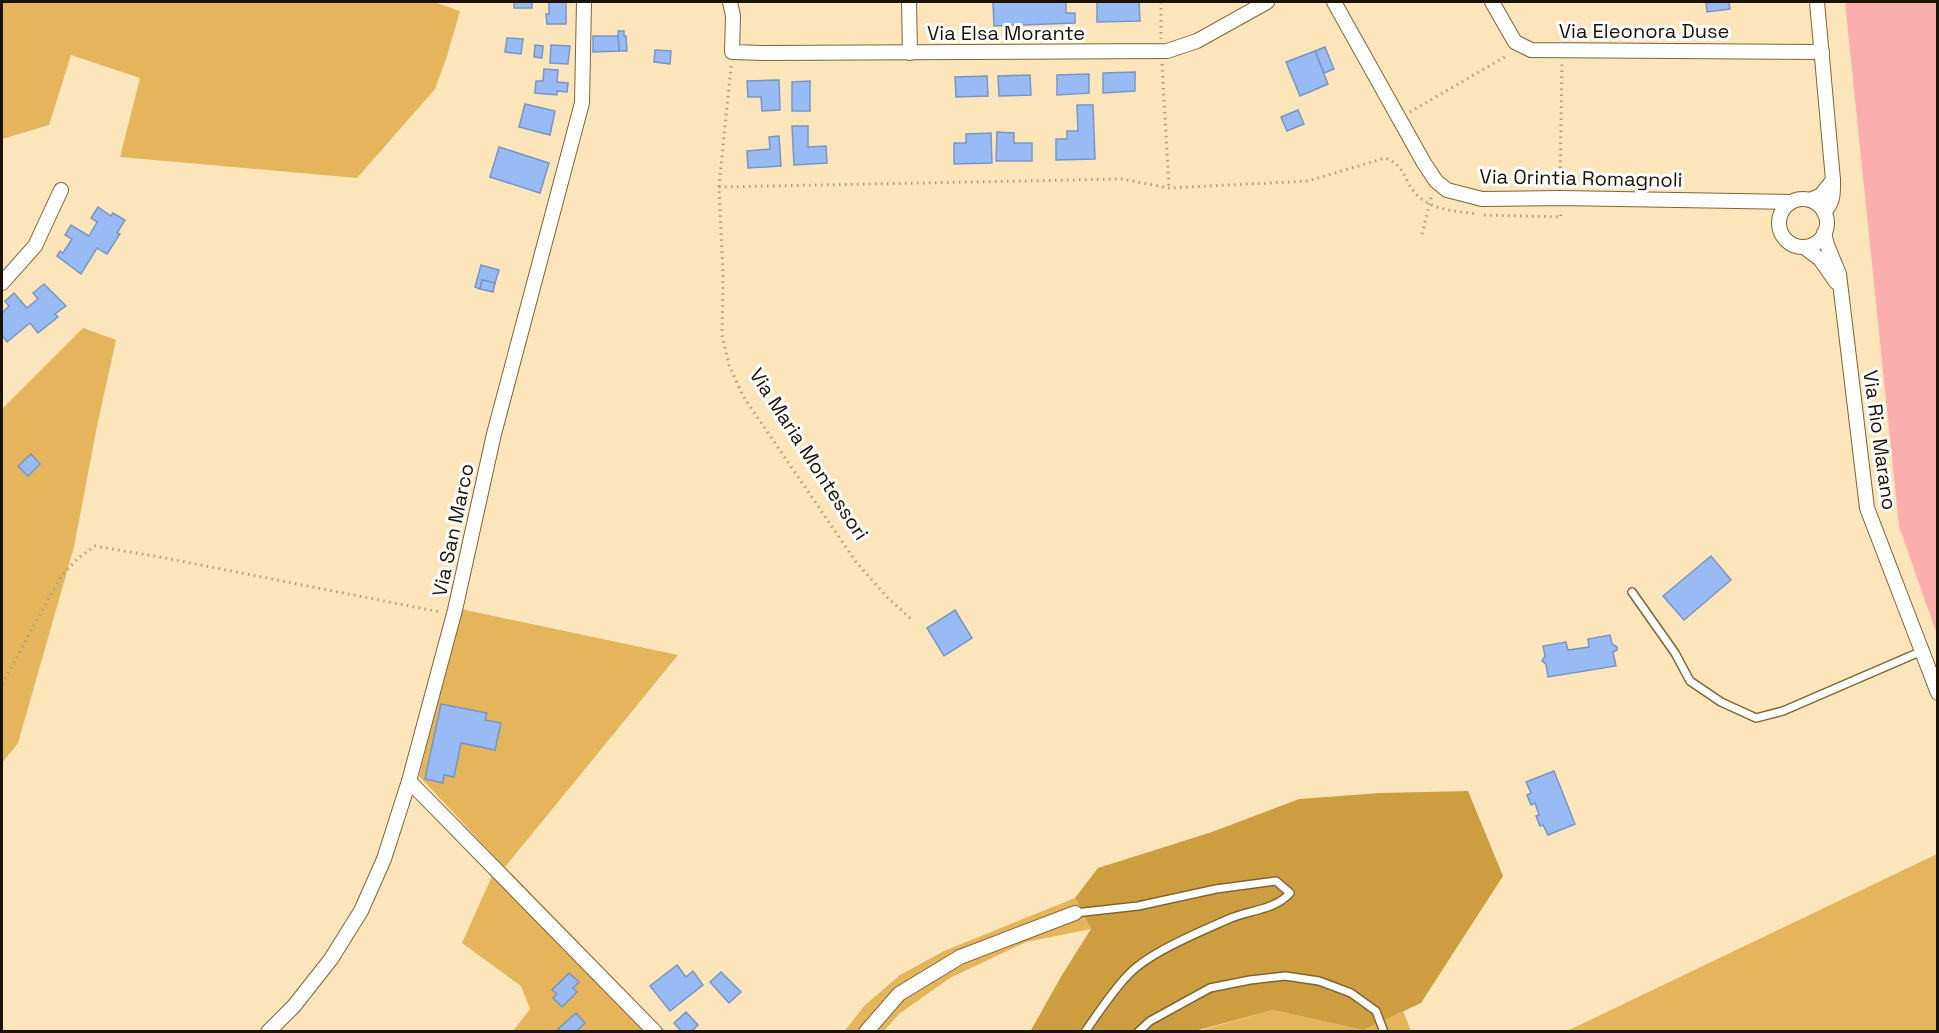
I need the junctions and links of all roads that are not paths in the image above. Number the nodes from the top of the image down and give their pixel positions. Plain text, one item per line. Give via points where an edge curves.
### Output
1 (584, 2) edge
2 (730, 2) edge
3 (909, 2) edge
4 (1267, 2) edge
5 (1334, 2) edge
6 (1492, 2) edge
7 (1817, 2) edge
8 (1822, 52) junction
9 (910, 53) junction
10 (1833, 180) junction
11 (61, 190) dead end
12 (1810, 200) junction
13 (1754, 201) junction
14 (1791, 202) junction
15 (1824, 212) junction
16 (1779, 225) junction
17 (1824, 233) junction
18 (1804, 247) junction
19 (2, 283) edge
20 (1840, 290) junction
21 (1632, 592) dead end
22 (1922, 651) junction
23 (1938, 693) edge
24 (409, 781) junction
25 (1074, 913) joint
26 (268, 1032) edge
27 (655, 1032) edge
28 (866, 1032) edge
29 (1084, 1032) edge
30 (1138, 1032) edge
31 (1384, 1032) edge

1 - 24 street, Via San Marco via 582,103 494,434 454,615
2 - 9 street, Via Elsa Morante via 732,52
3 - 9 street
4 - 9 street, Via Elsa Morante via 1197,41 1162,51
5 - 13 street, Via Orintia Romagnoli via 1436,181 1447,190 1482,199
6 - 8 street, Via Eleonora Duse via 1515,42 1531,50
7 - 8 street
8 - 10 street
10 - 12 street via 1821,195
10 - 15 street via 1833,197
11 - 19 street via 35,246
12 - 14 street
12 - 15 street
13 - 14 street, Via Orintia Romagnoli
13 - 16 street
14 - 16 street via 1782,212
15 - 17 street
16 - 18 street via 1787,241
17 - 18 street via 1816,243
17 - 20 street, Via Rio Marano via 1839,274
18 - 20 street via 1820,259
20 - 22 street, Via Rio Marano via 1867,507
21 - 22 lane via 1690,681 1721,702 1756,718 1783,711
22 - 23 street, Via Rio Marano
24 - 26 street, Via San Marco via 384,859 362,911 294,1006
24 - 27 street
25 - 28 street via 960,957 899,994
25 - 29 lane via 1138,906 1275,881 1290,893 1271,906 1202,931 1147,961 1131,972
30 - 31 lane via 1150,1021 1210,988 1285,976 1318,981 1351,993 1376,1011

